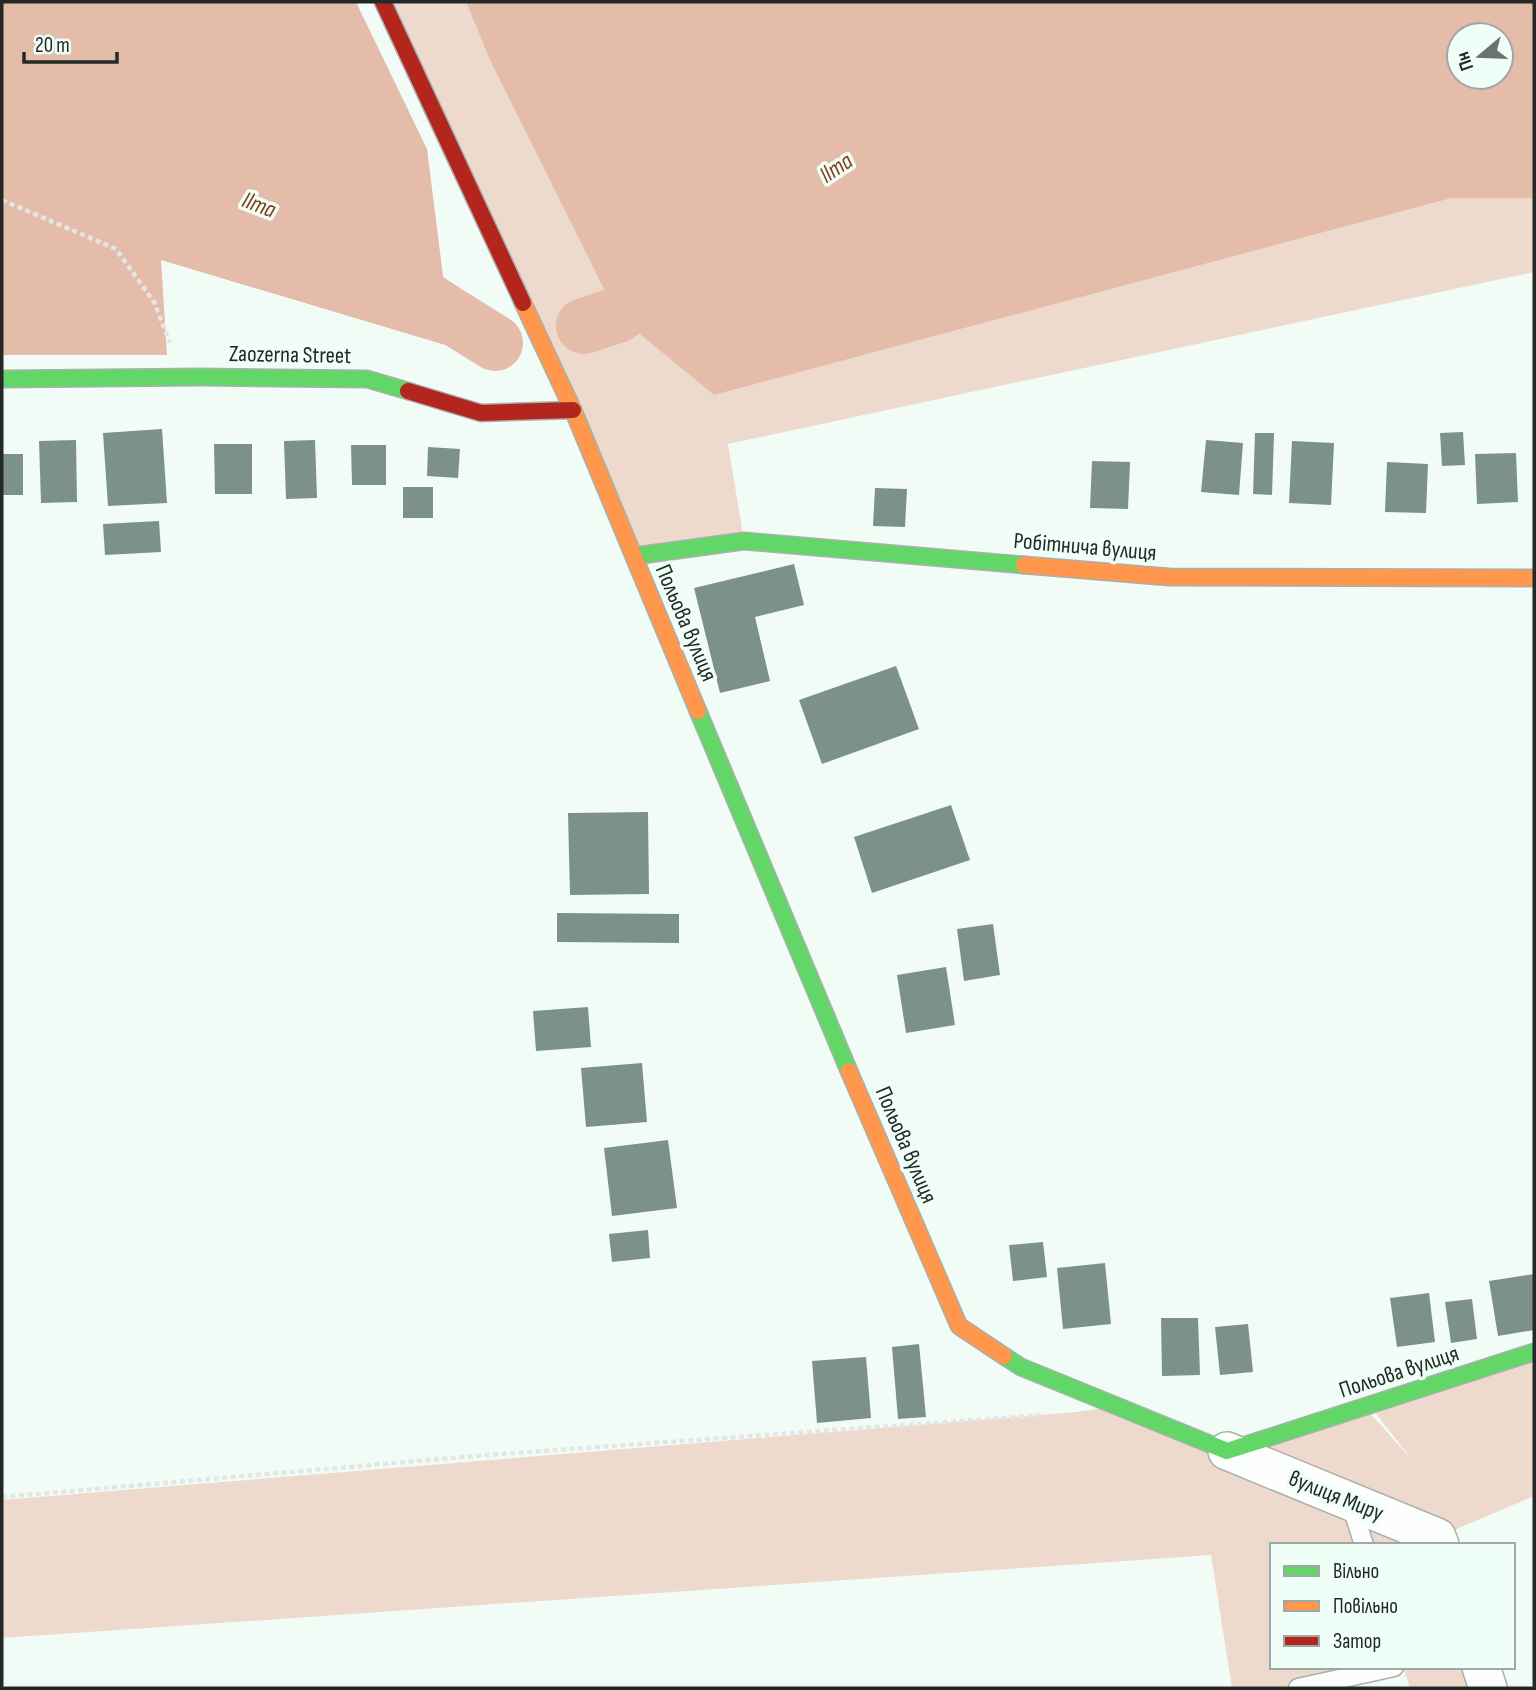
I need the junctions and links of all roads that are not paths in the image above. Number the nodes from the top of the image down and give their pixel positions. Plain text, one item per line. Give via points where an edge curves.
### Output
1 (383, 2) edge
2 (2, 379) edge
3 (573, 410) junction
4 (634, 556) junction
5 (1534, 578) edge
6 (1534, 1352) edge
7 (1227, 1451) junction
8 (1350, 1502) junction
9 (1363, 1543) edge
10 (1439, 1543) edge
11 (1385, 1669) edge
12 (1482, 1669) edge
13 (1298, 1688) edge
14 (1488, 1688) edge

1 - 3 street, Польова вулиця
2 - 3 street, Zaozerna Street via 367,379 481,413
3 - 4 street, Польова вулиця
4 - 5 street, Робітнича вулиця via 744,541 1169,577
4 - 7 street, Польова вулиця via 959,1326 1021,1367
6 - 7 street, Польова вулиця
7 - 8 street, вулиця Миру
8 - 9 lane
8 - 10 street, вулиця Миру via 1437,1537
11 - 13 lane
12 - 14 street

